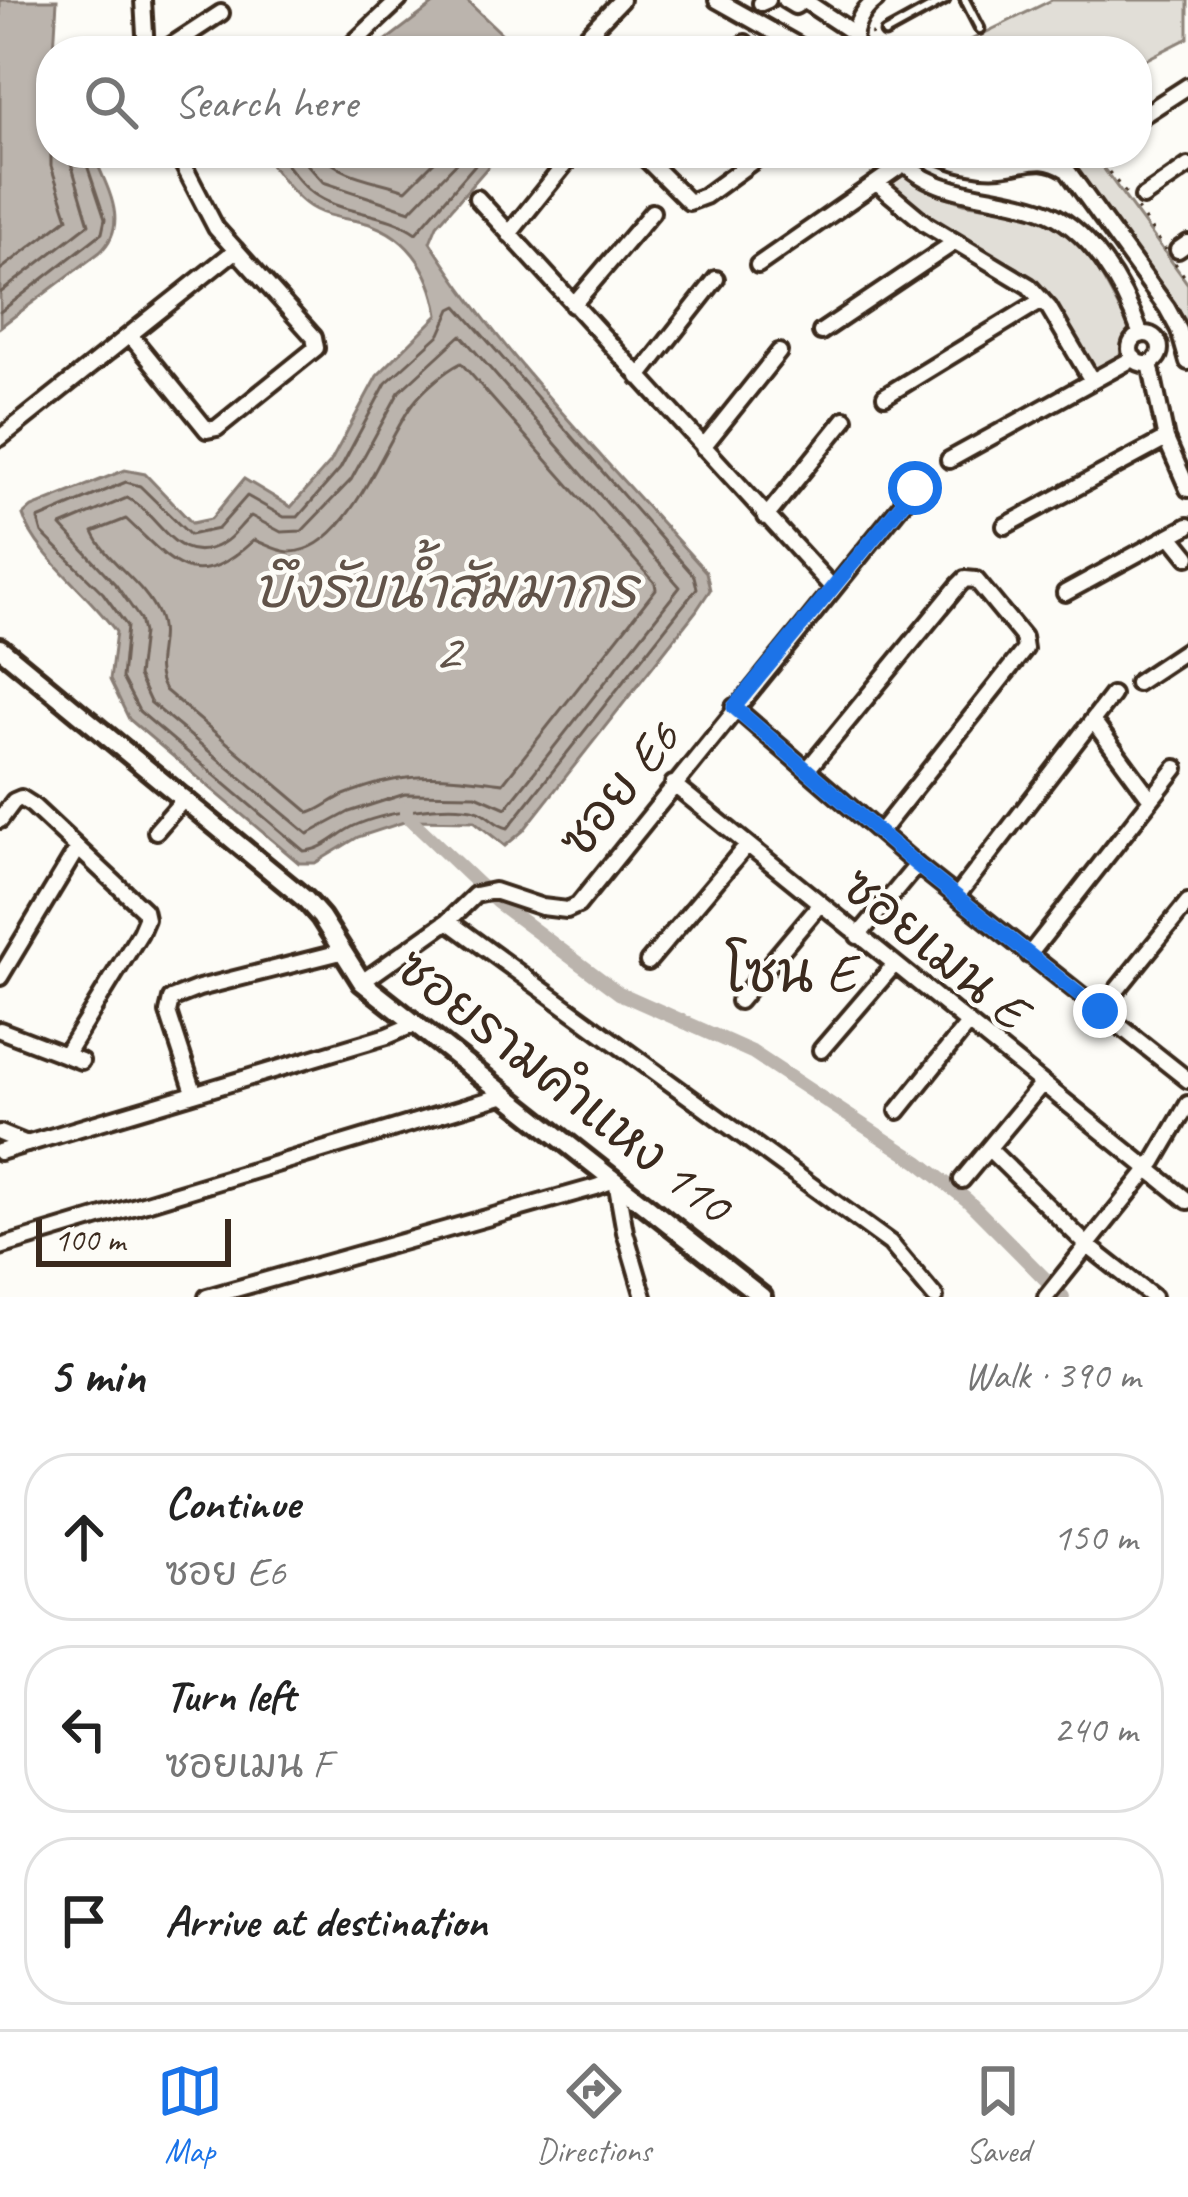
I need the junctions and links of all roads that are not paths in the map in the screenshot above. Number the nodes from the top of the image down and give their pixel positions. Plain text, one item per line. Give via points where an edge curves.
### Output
1 (143, 0) edge
2 (399, 0) edge
3 (621, 0) edge
4 (717, 0) edge
5 (785, 0) edge
6 (805, 0) edge
7 (877, 0) edge
8 (945, 0) edge
9 (965, 0) edge
10 (221, 13) dead end
11 (980, 29) dead end
12 (885, 33) dead end
13 (856, 35) edge
14 (145, 36) edge
15 (186, 36) edge
16 (361, 36) edge
17 (586, 36) edge
18 (781, 36) edge
19 (1188, 86) edge
20 (1152, 109) edge
21 (1188, 166) edge
22 (185, 168) edge
23 (562, 168) edge
24 (655, 168) edge
25 (743, 168) edge
26 (891, 168) edge
27 (912, 168) edge
28 (1062, 168) edge
29 (878, 184) junction
30 (1143, 196) dead end
31 (477, 198) dead end
32 (652, 212) dead end
33 (509, 234) junction
34 (955, 242) junction
35 (236, 250) junction
36 (758, 265) dead end
37 (716, 279) dead end
38 (1042, 300) junction
39 (573, 305) junction
40 (820, 332) dead end
41 (130, 335) junction
42 (1141, 335) junction
43 (779, 352) dead end
44 (1134, 358) junction
45 (1188, 362) edge
46 (1150, 363) junction
47 (639, 377) junction
48 (1091, 379) junction
49 (885, 396) dead end
50 (845, 418) dead end
51 (0, 438) edge
52 (1166, 439) junction
53 (703, 447) junction
54 (949, 460) dead end
55 (915, 488) dead end
56 (1188, 489) edge
57 (766, 517) junction
58 (1005, 526) dead end
59 (1188, 526) edge
60 (1171, 536) junction
61 (1188, 557) edge
62 (832, 587) junction
63 (1065, 592) dead end
64 (1188, 649) edge
65 (4, 659) edge
66 (1137, 683) dead end
67 (1112, 694) dead end
68 (734, 707) junction
69 (1094, 722) junction
70 (1176, 768) dead end
71 (807, 770) junction
72 (673, 784) junction
73 (1150, 798) junction
74 (184, 799) junction
75 (0, 820) edge
76 (156, 831) dead end
77 (880, 832) junction
78 (748, 845) junction
79 (76, 849) junction
80 (917, 865) junction
81 (957, 896) junction
82 (1188, 902) edge
83 (820, 904) junction
84 (448, 921) junction
85 (858, 936) junction
86 (341, 952) junction
87 (1029, 955) junction
88 (648, 962) dead end
89 (894, 965) junction
90 (0, 976) edge
91 (362, 982) junction
92 (739, 1000) dead end
93 (1100, 1011) junction
94 (415, 1024) junction
95 (968, 1025) junction
96 (0, 1030) edge
97 (821, 1051) dead end
98 (1188, 1080) edge
99 (1041, 1085) junction
100 (194, 1092) junction
101 (505, 1094) junction
102 (1188, 1104) edge
103 (898, 1111) dead end
104 (0, 1133) edge
105 (27, 1144) junction
106 (988, 1148) junction
107 (0, 1152) edge
108 (1148, 1170) junction
109 (614, 1179) junction
110 (962, 1180) dead end
111 (1188, 1201) edge
112 (1088, 1246) junction
113 (0, 1247) edge
114 (927, 1295) edge
115 (207, 1297) edge
116 (644, 1297) edge
117 (761, 1297) edge
118 (1046, 1297) edge
119 (1153, 1297) edge

1 - 14 street
2 - 16 street
3 - 17 street
4 - 18 street
5 - 6 street
6 - 13 street
7 - 13 street
8 - 12 lane
9 - 11 lane
10 - 15 street
19 - 20 street
21 - 30 street
22 - 35 street
23 - 33 street
24 - 25 street via 689,202
26 - 29 street
27 - 42 street via 934,184 1063,221 1112,275
28 - 45 street via 1166,308
29 - 34 street
29 - 36 street
31 - 33 street
32 - 39 street
33 - 39 street
34 - 38 street
34 - 40 street
35 - 41 street
35 - 41 street via 314,337 311,355 207,430
37 - 47 street
38 - 48 street
38 - 49 street
39 - 47 street
41 - 51 street
42 - 44 street via 1131,345
42 - 46 street via 1160,347
43 - 53 street
44 - 46 street
44 - 48 street
46 - 52 street
47 - 53 street
48 - 54 street
50 - 57 street
52 - 56 street
52 - 58 street
53 - 57 street
55 - 62 street, ซอย E6
57 - 62 street
59 - 60 street
60 - 61 street
60 - 63 street
62 - 68 street, ซอย E6
64 - 66 street
65 - 74 street, ซอยรามคำแหง 110
67 - 69 street
68 - 71 street
68 - 72 street, ซอย E6
69 - 73 street
69 - 81 street
70 - 73 street
71 - 77 street
71 - 77 street via 965,579 976,580 1023,637 1022,657
72 - 78 street, ซอยเมน E
72 - 84 street, ซอย E6 via 578,905 542,907 494,891 476,895
73 - 87 street
74 - 76 street
74 - 86 street, ซอยรามคำแหง 110 via 306,900
75 - 79 street via 21,799
77 - 80 street
78 - 83 street, ซอยเมน E
78 - 88 street
79 - 90 street
79 - 96 street via 146,919 73,1058
80 - 81 street
80 - 85 street
81 - 87 street
82 - 93 street
83 - 85 street, ซอยเมน E
83 - 92 street
84 - 91 street
84 - 114 street via 890,1243
85 - 89 street, ซอยเมน E
86 - 91 street, ซอยรามคำแหง 110
86 - 100 street via 171,999
87 - 93 street
89 - 95 street, ซอยเมน E
89 - 97 street
91 - 94 street, ซอยรามคำแหง 110
93 - 98 street
94 - 100 street
94 - 101 street, ซอยรามคำแหง 110
95 - 99 street, ซอยเมน E
95 - 103 street
99 - 106 street
99 - 108 street, ซอยเมน E
100 - 105 street
101 - 109 street, ซอยรามคำแหง 110
101 - 113 street
102 - 108 street
104 - 105 street
105 - 107 street
106 - 110 street
106 - 112 street
108 - 111 street, ซอยเมน E
108 - 112 street
109 - 115 street
109 - 116 street
109 - 117 street, ซอยรามคำแหง 110
112 - 118 street
112 - 119 street

